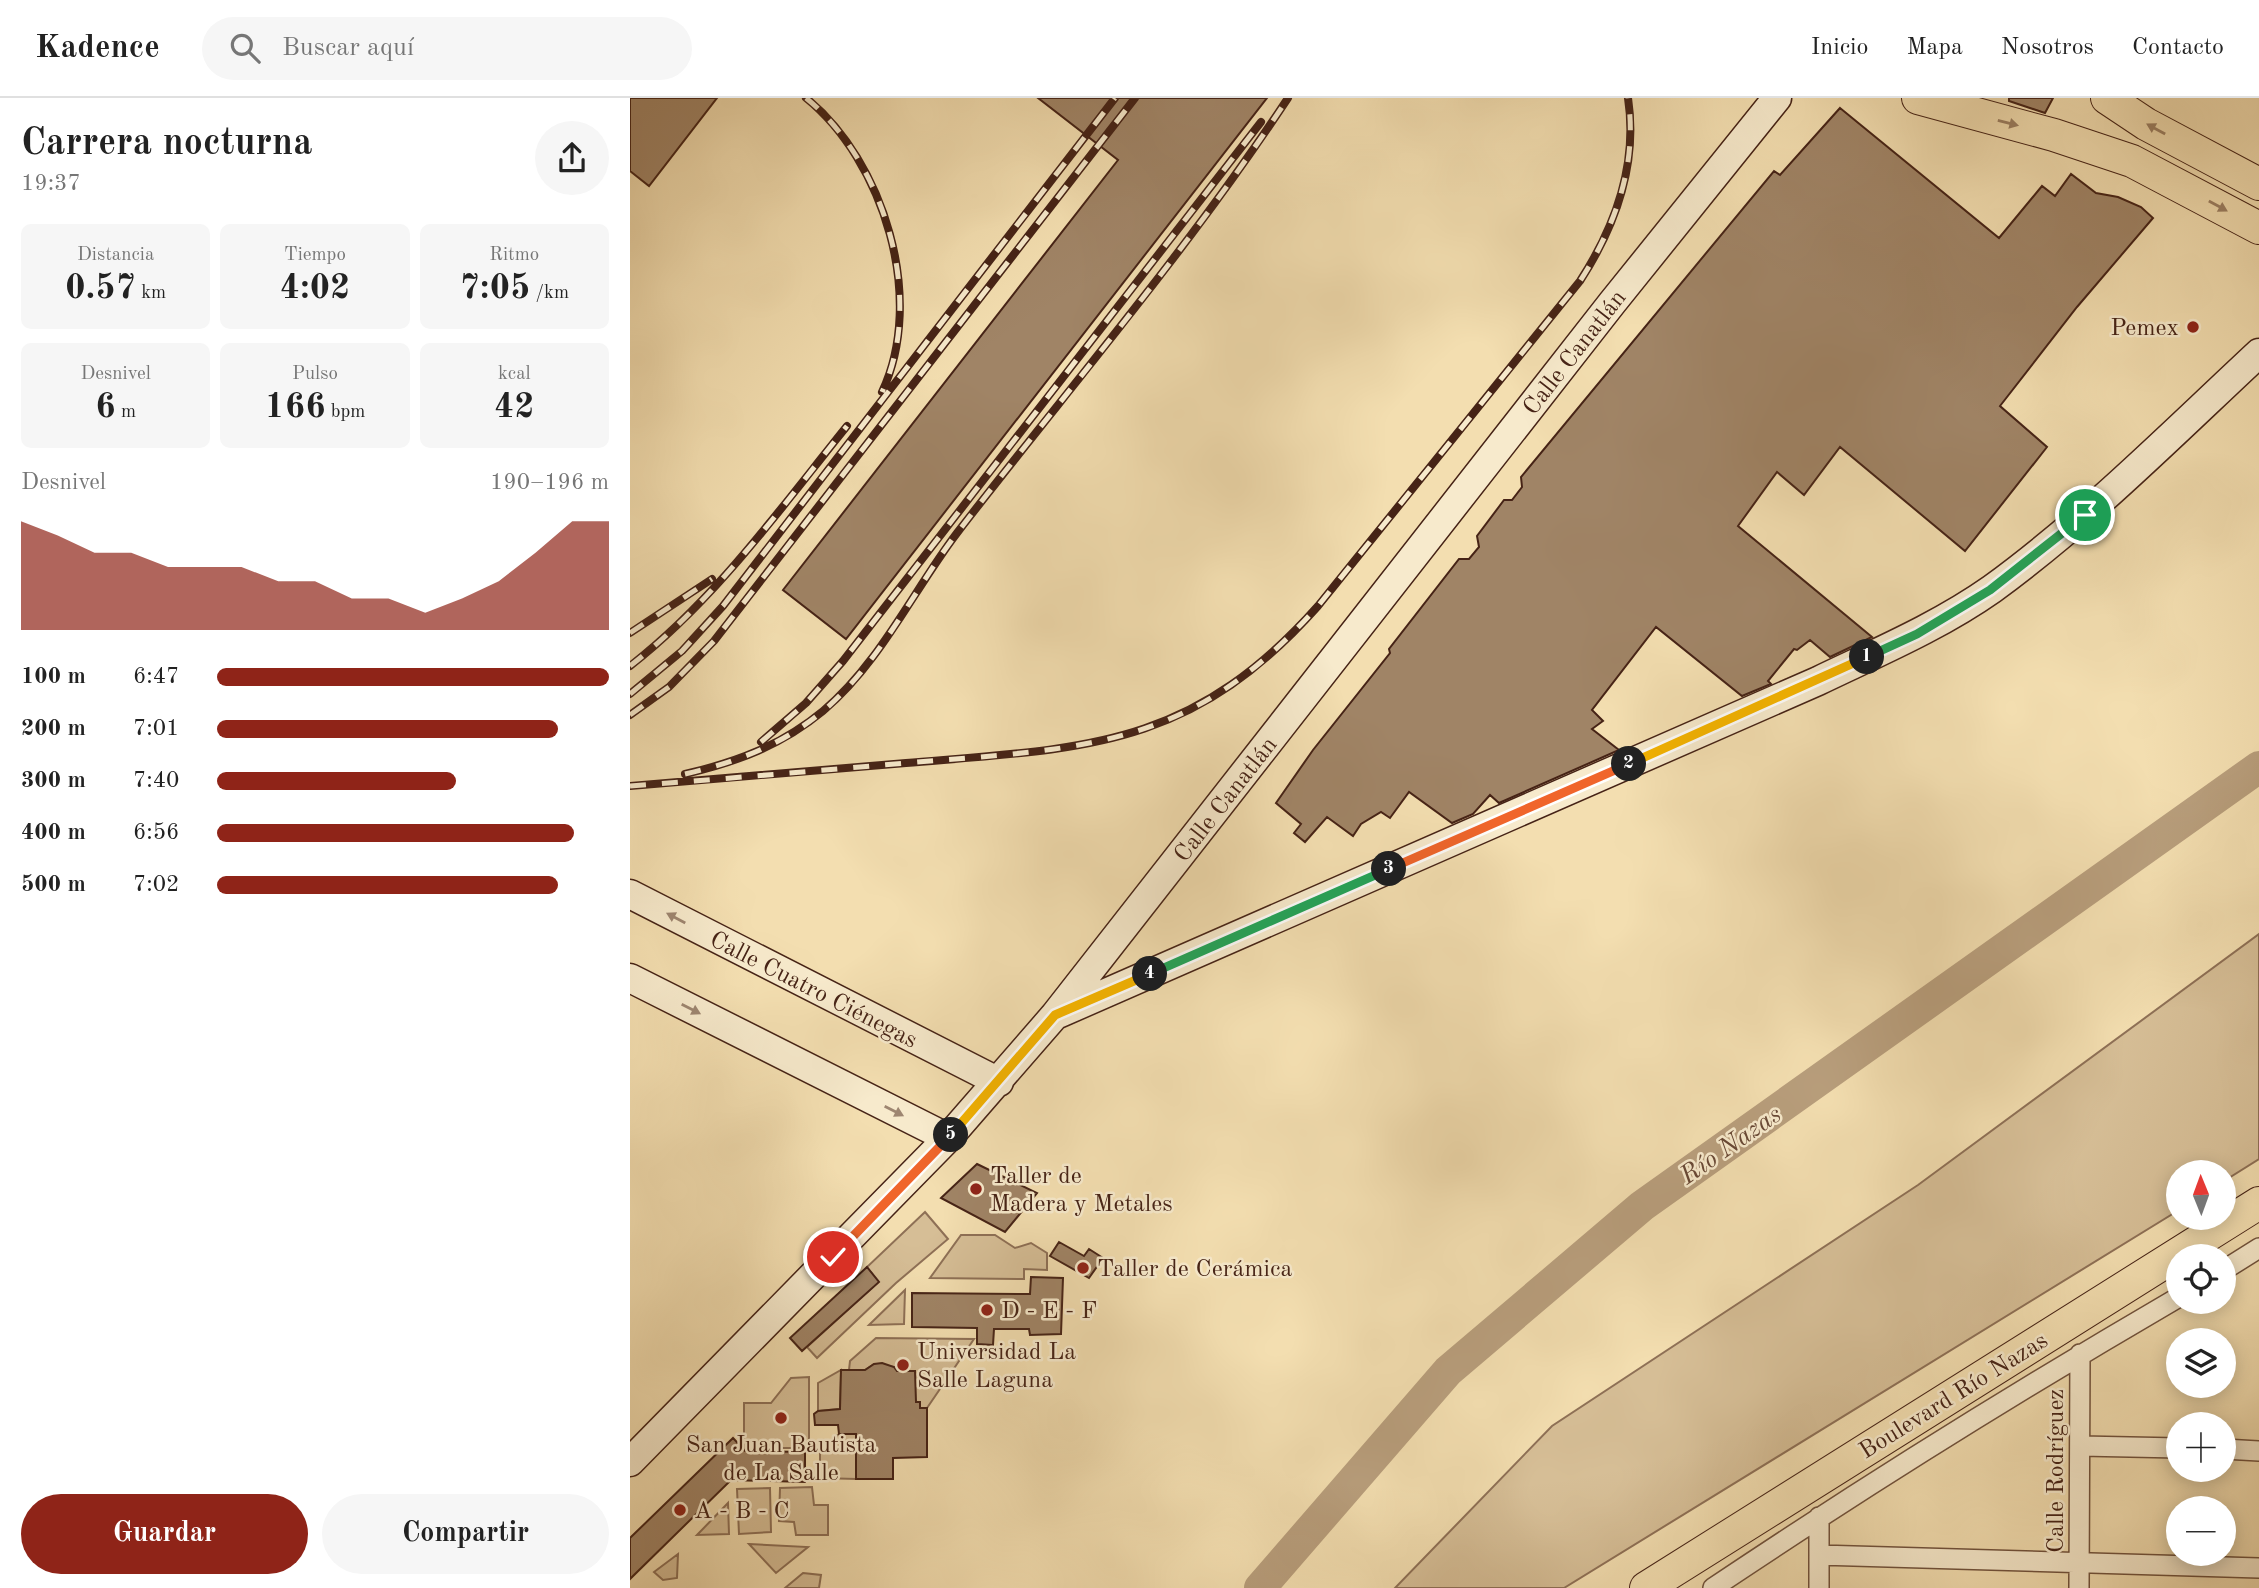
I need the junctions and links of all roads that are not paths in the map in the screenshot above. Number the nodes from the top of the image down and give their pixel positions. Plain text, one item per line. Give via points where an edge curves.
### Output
1 (1776, 98) edge
2 (1918, 98) edge
3 (2107, 98) edge
4 (2259, 184) edge
5 (2259, 228) edge
6 (2259, 353) edge
7 (630, 894) edge
8 (630, 978) edge
9 (1055, 1015) junction
10 (999, 1082) junction
11 (948, 1138) junction
12 (2259, 1203) edge
13 (2259, 1248) edge
14 (2236, 1262) edge
15 (2166, 1304) edge
16 (2080, 1354) junction
17 (2081, 1446) junction
18 (2166, 1448) edge
19 (2236, 1450) edge
20 (2259, 1451) edge
21 (630, 1462) edge
22 (1819, 1517) junction
23 (1819, 1555) junction
24 (2079, 1564) junction
25 (2259, 1568) edge
26 (1646, 1588) edge
27 (1713, 1588) edge
28 (1819, 1588) edge
29 (2079, 1588) edge

1 - 9 street, Calle Canatlán
2 -> 5 main road via 2132,161
4 -> 3 main road
6 - 9 street via 2085,515 1990,590 1917,634
10 -> 7 street, Calle Cuatro Ciénegas
8 -> 11 street
9 - 10 street, Calle Canatlán
10 - 11 street, Calle Canatlán
11 - 21 street, Calle Canatlán
12 - 26 main road, Boulevard Río Nazas
13 - 14 street
15 - 16 street, Boulevard Río Nazas
16 - 17 street, Calle Rodríguez
16 - 22 street, Boulevard Río Nazas
17 - 18 street
17 - 24 street, Calle Rodríguez
19 - 20 street
22 - 23 street
22 - 27 street, Boulevard Río Nazas
23 - 24 street
23 - 28 street
24 - 25 street
24 - 29 street, Calle Rodríguez

